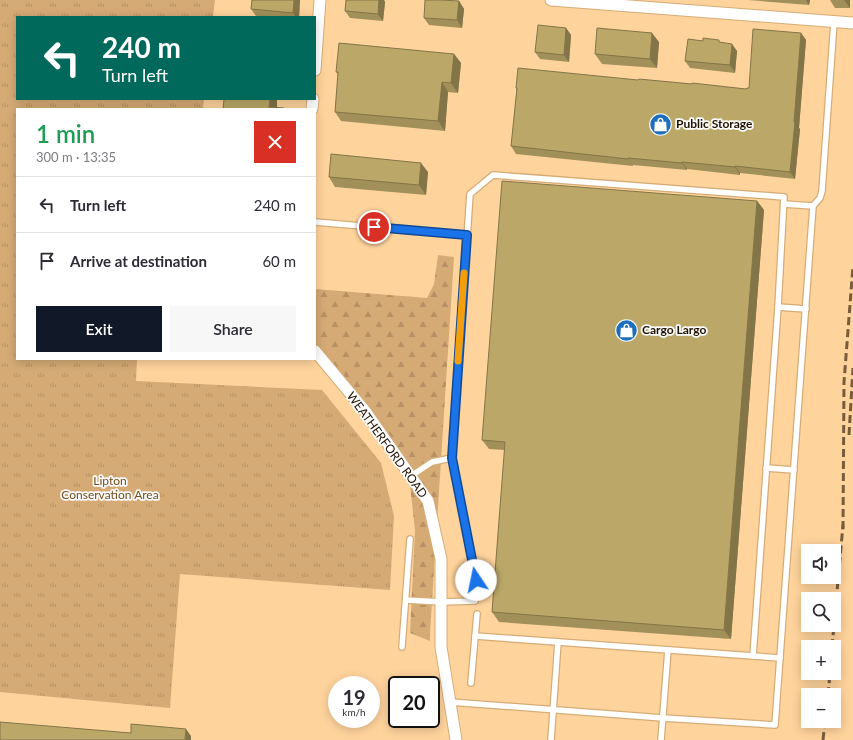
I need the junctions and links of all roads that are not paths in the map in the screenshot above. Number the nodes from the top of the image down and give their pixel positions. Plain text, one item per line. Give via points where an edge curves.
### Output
1 (320, 0) edge
2 (551, 0) edge
3 (834, 22) junction
4 (853, 23) edge
5 (316, 56) edge
6 (784, 204) junction
7 (813, 206) junction
8 (316, 222) edge
9 (467, 235) junction
10 (778, 307) junction
11 (806, 309) junction
12 (316, 352) edge
13 (452, 458) junction
14 (766, 468) junction
15 (794, 470) junction
16 (411, 476) junction
17 (410, 539) dead end
18 (406, 600) junction
19 (441, 602) junction
20 (477, 614) dead end
21 (475, 636) junction
22 (558, 642) junction
23 (402, 647) dead end
24 (668, 650) junction
25 (753, 656) junction
26 (780, 658) junction
27 (471, 683) dead end
28 (450, 702) junction
29 (554, 710) junction
30 (663, 718) junction
31 (456, 740) edge
32 (551, 740) edge
33 (661, 740) edge

1 - 5 street
2 - 3 street
3 - 4 street
3 - 7 lane via 822,191
6 - 7 lane
6 - 9 lane via 784,197 493,175 470,194
6 - 10 lane
7 - 11 lane
8 - 9 lane
9 - 13 lane
10 - 11 lane
10 - 14 lane
11 - 15 lane
12 - 16 street, WEATHERFORD ROAD via 365,411
13 - 16 lane via 432,462
13 - 19 lane via 476,580 475,601
14 - 15 lane
14 - 25 lane
15 - 26 lane
16 - 19 street, WEATHERFORD ROAD via 428,501 441,559
17 - 18 lane
18 - 19 lane
18 - 23 lane
19 - 28 street, WEATHERFORD ROAD via 441,647
20 - 21 lane
21 - 22 lane
21 - 27 lane
22 - 24 lane
22 - 29 lane
24 - 25 lane
24 - 30 lane
25 - 26 lane
26 - 30 lane via 775,725
28 - 29 lane
28 - 31 street, WEATHERFORD ROAD
29 - 30 lane
29 - 32 lane
30 - 33 lane

